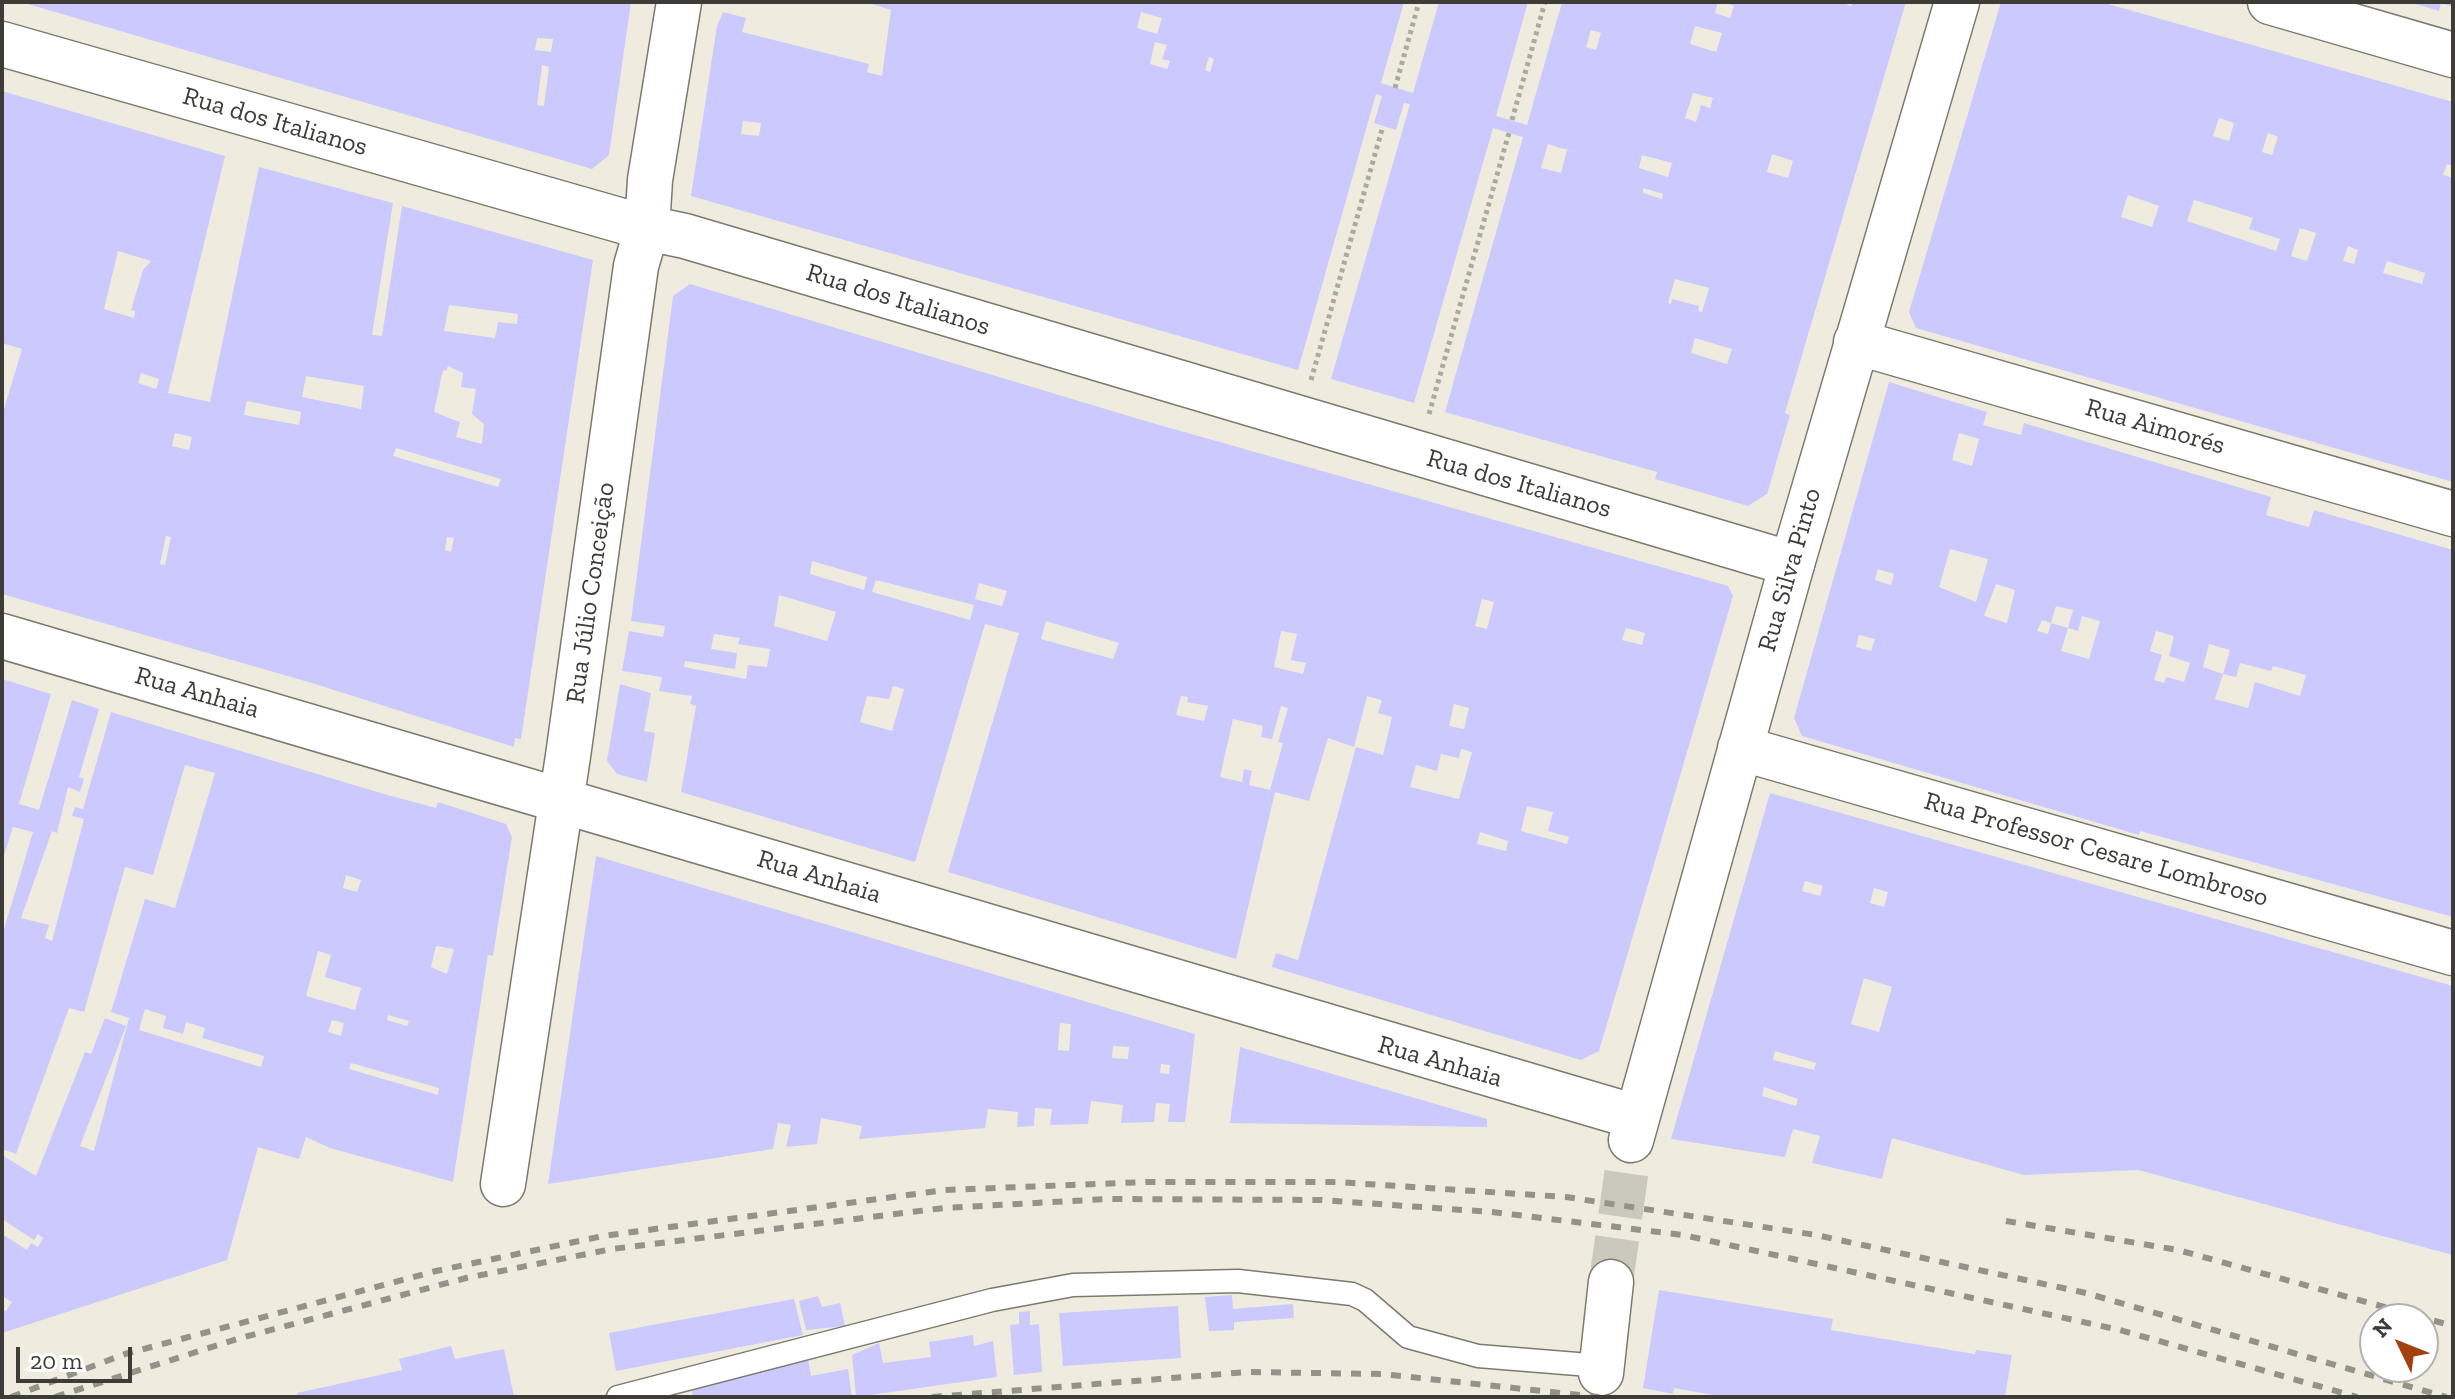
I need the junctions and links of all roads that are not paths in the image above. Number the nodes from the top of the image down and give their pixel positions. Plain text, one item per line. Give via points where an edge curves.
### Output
1 (679, 2) edge
2 (1957, 2) edge
3 (2270, 2) edge
4 (2, 44) edge
5 (2453, 55) edge
6 (647, 228) junction
7 (1856, 342) junction
8 (2453, 514) edge
9 (1792, 564) junction
10 (2, 636) edge
11 (1740, 748) junction
12 (562, 800) junction
13 (2453, 953) edge
14 (1633, 1129) joint
15 (503, 1184) dead end
16 (1611, 1282) tunnel mouth
17 (1602, 1370) joint
18 (618, 1397) edge

1 - 6 street, Rua Júlio Conceição
2 - 7 street, Rua Silva Pinto
3 - 5 street
4 - 6 street, Rua dos Italianos
6 - 9 street, Rua dos Italianos
6 - 12 street, Rua Júlio Conceição via 636,266
7 - 8 street, Rua Aimorés
7 - 9 street, Rua Silva Pinto
9 - 11 street, Rua Silva Pinto
10 - 12 street, Rua Anhaia
11 - 13 street, Rua Professor Cesare Lombroso
11 - 14 street, Rua Silva Pinto
12 - 14 street, Rua Anhaia
12 - 15 street, Rua Júlio Conceição
16 - 17 street
17 - 18 lane via 1478,1356 1408,1337 1352,1294 1238,1281 1073,1285 992,1300

